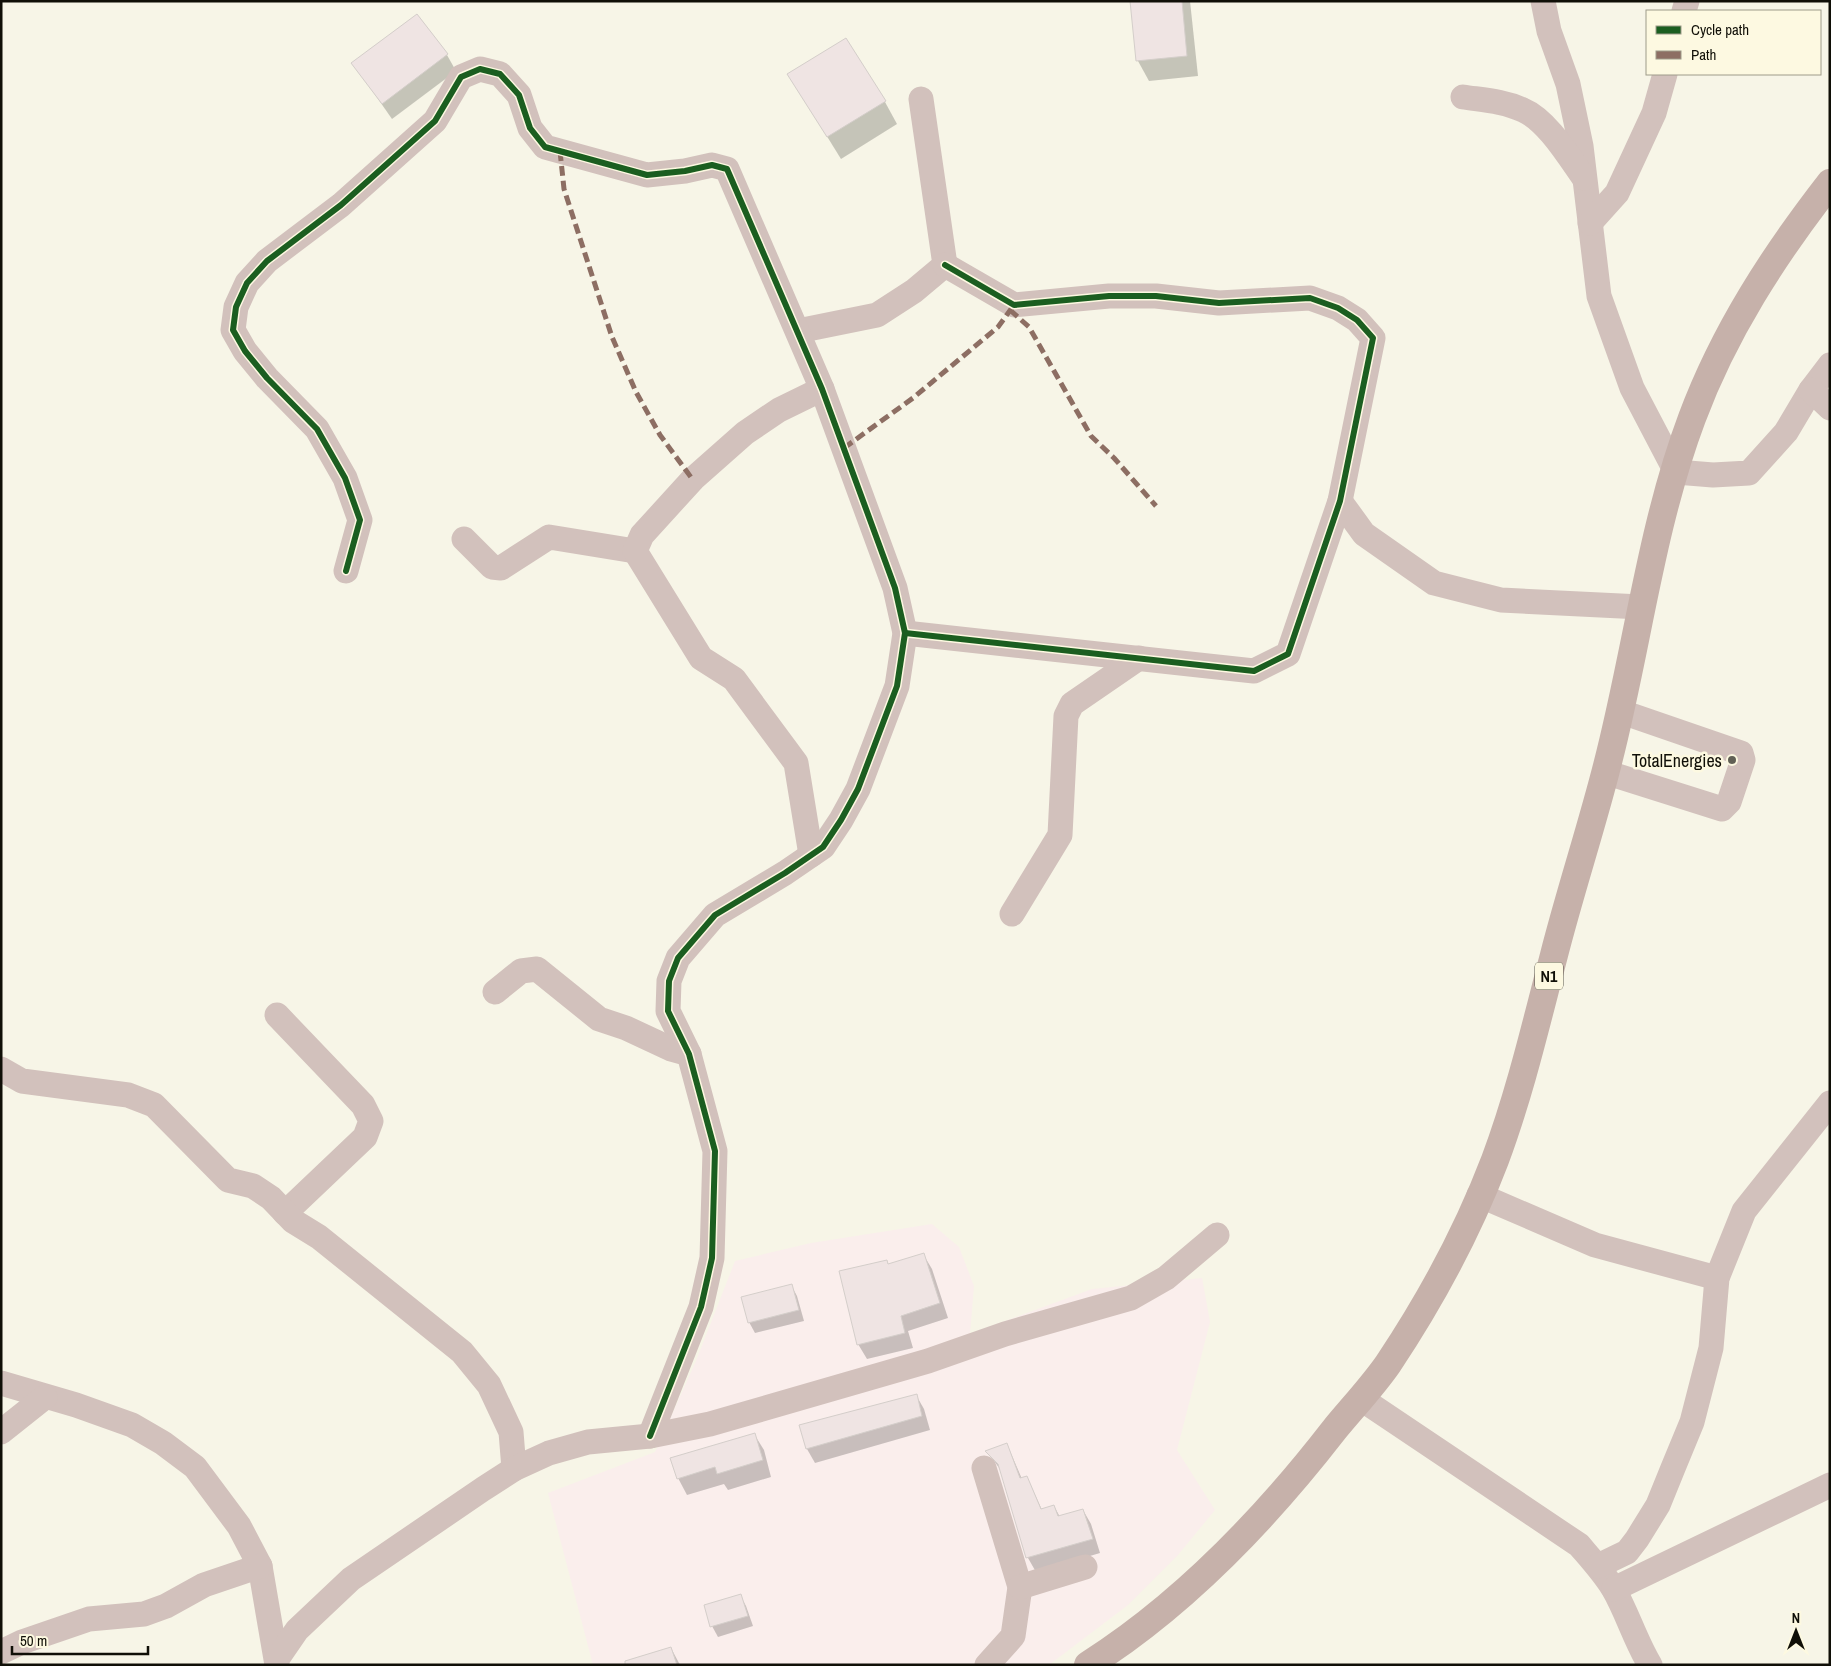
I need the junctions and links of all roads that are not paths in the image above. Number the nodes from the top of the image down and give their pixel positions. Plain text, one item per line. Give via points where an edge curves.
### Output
1 (1543, 1) edge
2 (1666, 75) edge
3 (1463, 97) dead end
4 (921, 99) dead end
5 (1584, 178) junction
6 (1830, 183) edge
7 (1590, 223) junction
8 (945, 265) junction
9 (798, 331) junction
10 (1830, 365) edge
11 (822, 389) junction
12 (1811, 390) junction
13 (1830, 408) edge
14 (1676, 472) junction
15 (1340, 501) junction
16 (464, 539) dead end
17 (634, 551) junction
18 (346, 571) dead end
19 (1641, 607) junction
20 (905, 633) junction
21 (1139, 658) junction
22 (1619, 711) junction
23 (1606, 772) junction
24 (811, 855) junction
25 (1012, 914) dead end
26 (495, 992) dead end
27 (277, 1015) dead end
28 (689, 1054) junction
29 (1, 1068) edge
30 (1830, 1103) edge
31 (1480, 1194) junction
32 (285, 1213) junction
33 (1217, 1235) dead end
34 (1717, 1278) junction
35 (1, 1383) edge
36 (45, 1397) junction
37 (1360, 1398) junction
38 (1, 1432) edge
39 (650, 1436) junction
40 (984, 1468) dead end
41 (514, 1469) junction
42 (1830, 1485) edge
43 (260, 1566) junction
44 (1085, 1566) dead end
45 (1598, 1566) junction
46 (1020, 1587) junction
47 (1614, 1589) junction
48 (1, 1652) edge
49 (277, 1662) edge
50 (987, 1665) edge
51 (1088, 1665) edge
52 (1650, 1665) edge

1 - 5 street via 1549,31 1568,84
2 - 7 street via 1654,113 1617,193
3 - 5 street via 1524,110 1552,134
4 - 8 street
5 - 7 street
6 - 14 highway, N1 via 1791,236 1732,330 1691,421
7 - 14 street via 1599,296 1632,388
8 - 9 street via 914,291 877,315
8 - 15 street via 1014,305 1109,296 1146,296 1219,303 1310,298 1338,308 1357,320 1373,338
9 - 11 street
9 - 18 street via 727,169 712,165 647,175 545,147 530,128 518,95 500,74 480,69 461,77 435,121 341,205 267,261 247,282 236,307 233,330 245,351 317,429 346,478 360,520
10 - 12 street
11 - 17 street via 779,410 744,433 693,479 642,535
11 - 20 street via 895,588
12 - 13 street
12 - 14 street via 1786,432 1749,473
14 - 19 highway, N1
15 - 19 street via 1364,534 1434,582 1501,600
15 - 21 street via 1288,654 1254,671
16 - 17 street via 492,567 501,568 549,537
17 - 24 street via 701,658 734,679 796,763
19 - 22 highway, N1
20 - 21 street
20 - 24 street via 897,686 858,790 823,847
21 - 25 street via 1072,704 1066,716 1060,835
22 - 23 highway, N1
22 - 23 street via 1741,753 1743,760 1729,802 1722,809
23 - 31 highway, N1 via 1554,954 1533,1044 1494,1162
24 - 28 street via 715,915 678,958 669,981 668,1011
26 - 28 street via 521,971 537,969 599,1019
27 - 32 street via 363,1104 371,1121 364,1137
28 - 39 street via 715,1151 712,1258 701,1307
29 - 32 street via 22,1081 128,1096 154,1105 228,1180 253,1186
30 - 34 street via 1744,1211
31 - 34 street via 1595,1244
31 - 37 highway, N1 via 1424,1303 1386,1366
32 - 41 street via 462,1352 489,1385 511,1432
33 - 39 street via 1166,1278 1131,1298 710,1424
34 - 45 street via 1712,1348 1692,1422 1658,1505 1627,1552
35 - 36 street
36 - 38 street
36 - 43 street via 132,1425 163,1443 195,1468 239,1526
37 - 45 street via 1579,1545
37 - 51 highway, N1 via 1304,1469 1242,1537 1180,1596 1115,1648
39 - 41 street via 588,1442 549,1453
40 - 46 street
41 - 49 street via 351,1579 296,1630
42 - 47 street
43 - 48 street via 204,1585 144,1614 89,1619
43 - 49 street
44 - 46 street
45 - 47 street
46 - 50 street via 1013,1636
47 - 52 street

